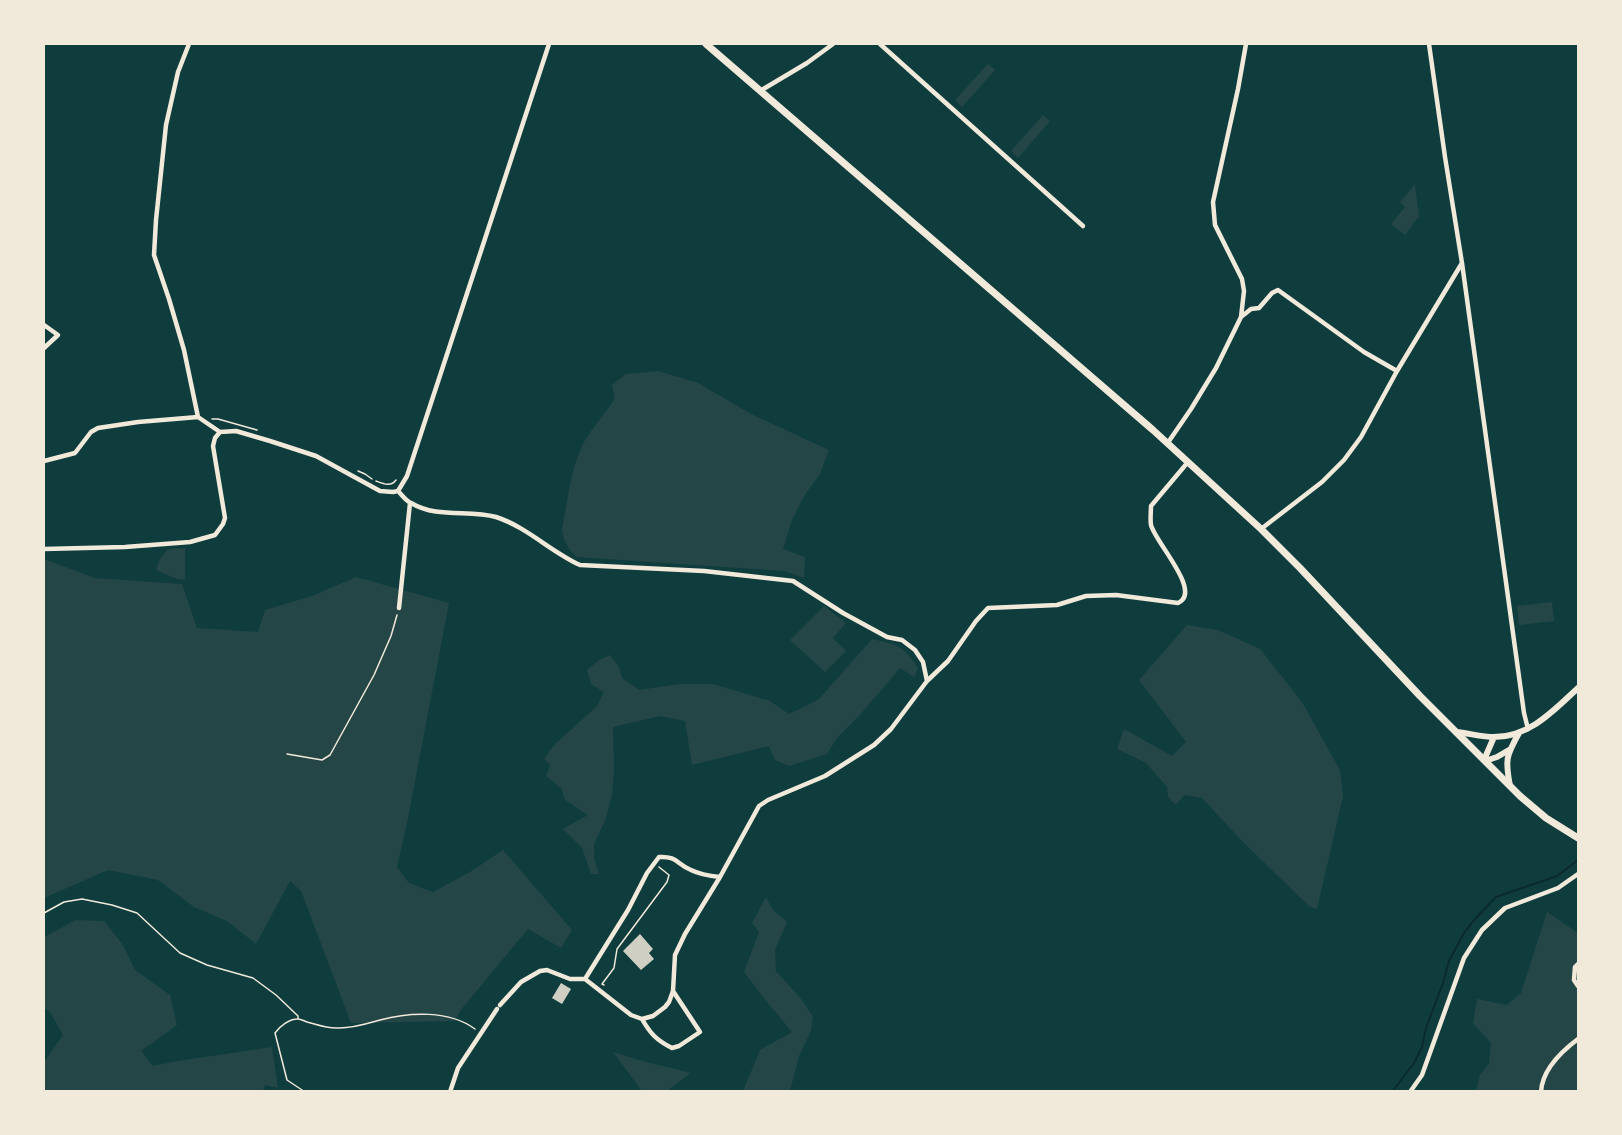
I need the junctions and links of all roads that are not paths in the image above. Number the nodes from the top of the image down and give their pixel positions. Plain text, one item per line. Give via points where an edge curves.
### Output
1 (189, 44) edge
2 (549, 44) edge
3 (706, 44) edge
4 (833, 44) edge
5 (880, 44) edge
6 (1246, 44) edge
7 (1429, 44) edge
8 (760, 91) junction
9 (1083, 226) dead end
10 (1462, 263) junction
11 (1241, 317) junction
12 (44, 325) edge
13 (44, 348) edge
14 (1397, 371) junction
15 (198, 417) junction
16 (220, 432) junction
17 (1167, 444) junction
18 (44, 461) edge
19 (1188, 462) junction
20 (398, 490) junction
21 (410, 503) junction
22 (1261, 529) junction
23 (44, 549) edge
24 (399, 608) road end
25 (927, 681) junction
26 (1578, 688) edge
27 (1528, 729) junction
28 (1456, 732) junction
29 (1519, 733) junction
30 (1494, 737) junction
31 (1509, 750) junction
32 (1484, 760) junction
33 (1510, 786) junction
34 (1578, 838) edge
35 (1578, 875) edge
36 (720, 877) junction
37 (1578, 964) edge
38 (585, 979) junction
39 (1578, 986) edge
40 (673, 991) junction
41 (642, 1018) junction
42 (1578, 1039) edge
43 (450, 1092) edge
44 (1410, 1092) edge
45 (1541, 1092) edge

1 - 15 street via 166,125 154,255 184,350
2 - 20 street via 407,476
3 - 8 main road
4 - 8 street
5 - 9 street
6 - 11 street via 1213,202 1215,225 1242,279
7 - 10 street
8 - 17 main road
10 - 14 street
10 - 27 street
11 - 14 street via 1259,308 1278,290
11 - 17 street via 1216,368
12 - 13 street via 58,335
14 - 22 street via 1362,437 1344,460
15 - 16 street
15 - 18 street via 98,428 75,453
16 - 20 street via 236,431 270,441 316,456 380,490
16 - 23 street via 213,446 225,518 215,535 166,545
17 - 19 main road
19 - 22 main road
19 - 25 street via 1150,506 1151,526 1185,587 1182,601 1086,596 1057,605 988,608 948,661
20 - 21 street
21 - 24 street
21 - 25 street via 438,513 495,517 580,565 704,571 793,581 878,632 902,640 923,662
22 - 28 main road
25 - 36 street via 874,745 825,776 759,806
26 - 27 main road
27 - 29 main road
28 - 30 main road
28 - 32 main road
29 - 30 main road
29 - 31 main road
30 - 32 main road
31 - 32 main road
31 - 33 main road via 1506,764
32 - 33 main road
33 - 34 main road via 1533,808
35 - 44 street via 1558,888 1505,908 1482,930 1464,958 1422,1075
36 - 38 street via 705,876 670,857 659,857
36 - 40 street via 675,955
37 - 39 street via 1574,980
38 - 41 street via 631,1015
38 - 43 street via 570,979 547,970 521,982 498,1007 458,1068
40 - 41 street via 665,1007
40 - 41 street via 700,1032 672,1048 651,1034
42 - 45 street via 1553,1061

